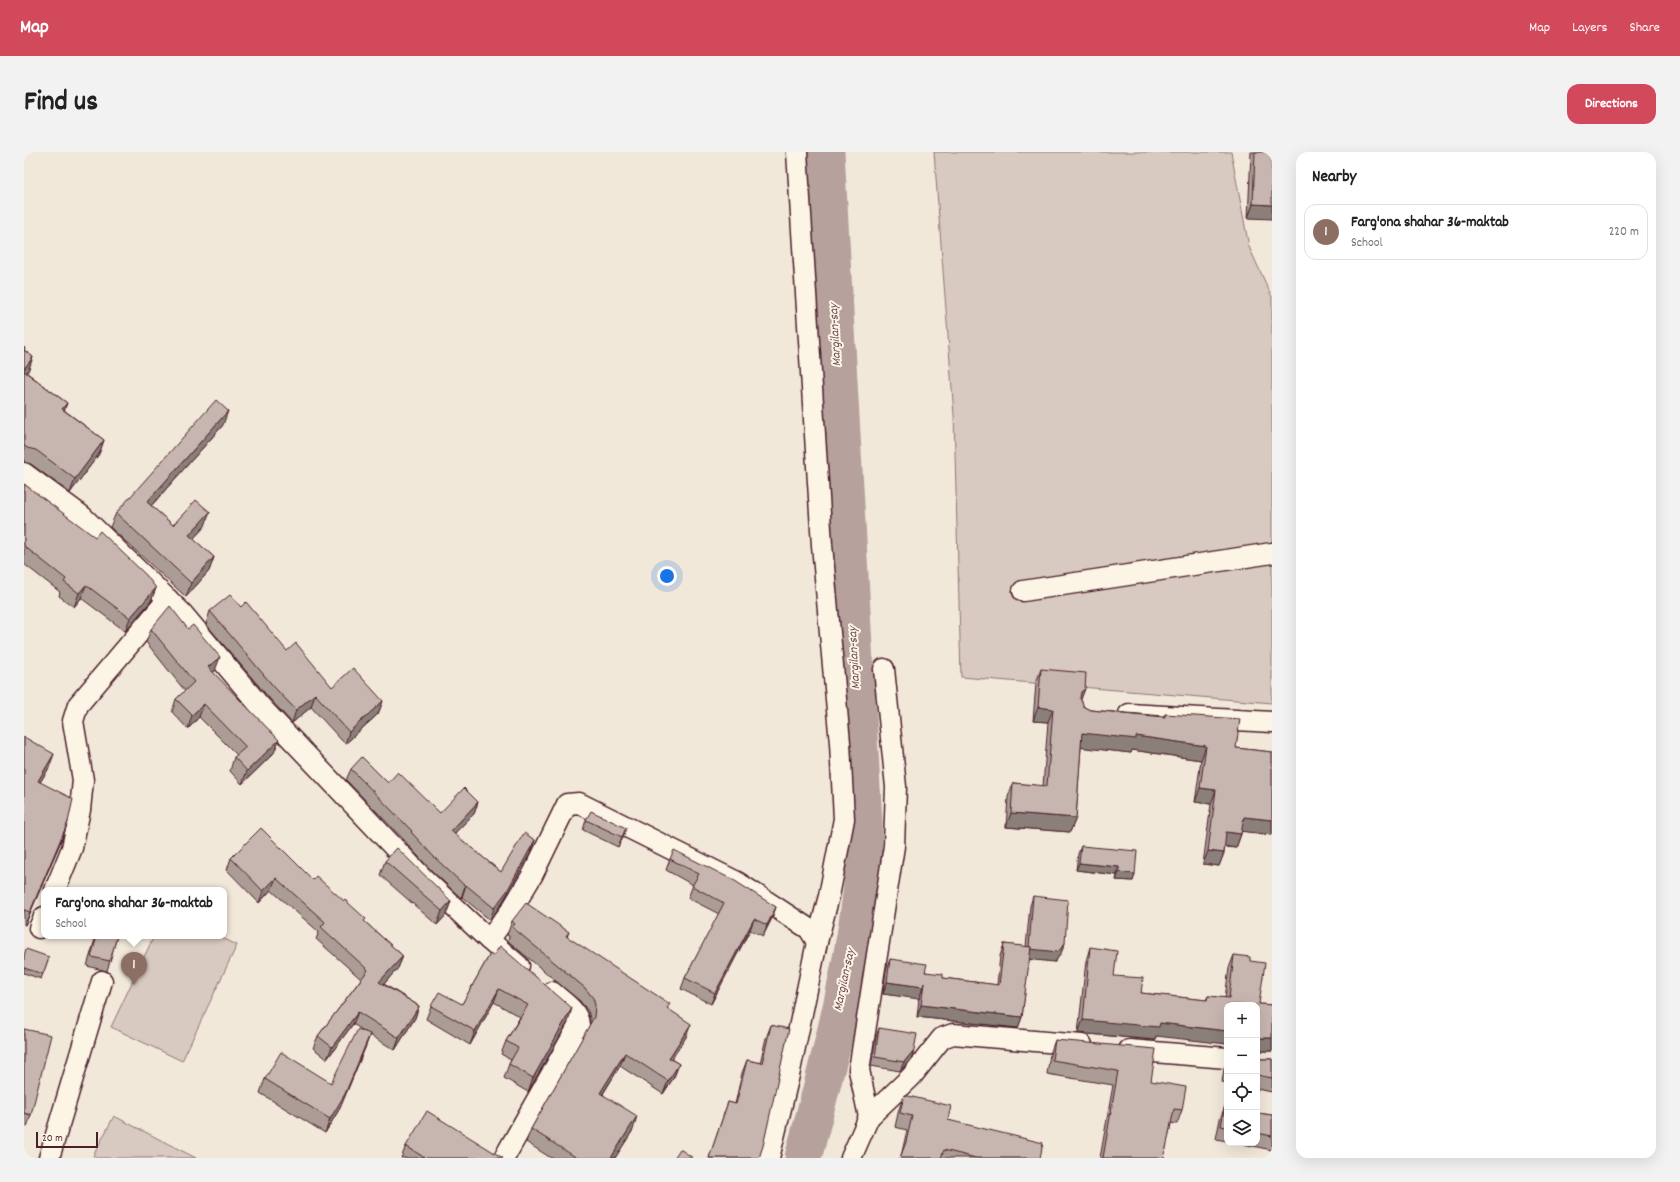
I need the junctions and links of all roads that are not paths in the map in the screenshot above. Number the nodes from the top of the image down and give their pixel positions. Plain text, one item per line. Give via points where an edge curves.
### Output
1 (797, 152) edge
2 (24, 473) edge
3 (1272, 553) edge
4 (1023, 592) dead end
5 (168, 599) junction
6 (884, 669) dead end
7 (1109, 713) edge
8 (1272, 722) edge
9 (56, 887) edge
10 (489, 940) junction
11 (816, 942) junction
12 (102, 981) dead end
13 (1224, 1058) edge
14 (869, 1117) junction
15 (49, 1158) edge
16 (504, 1158) edge
17 (769, 1158) edge
18 (851, 1158) edge

1 - 11 street via 822,545 840,743 844,819 829,896
2 - 5 street via 82,516
3 - 4 street
5 - 9 street via 78,705 73,721 83,780 80,810 72,848
5 - 10 street via 261,707 422,877
6 - 14 street via 896,787 894,838 859,1070
7 - 8 street
10 - 11 street via 534,874 566,804 579,803 737,882 809,928
10 - 16 street via 573,1010 579,1018 579,1025
11 - 17 street via 790,1071
12 - 15 street
13 - 14 street via 953,1034 942,1038 911,1077
14 - 18 street

